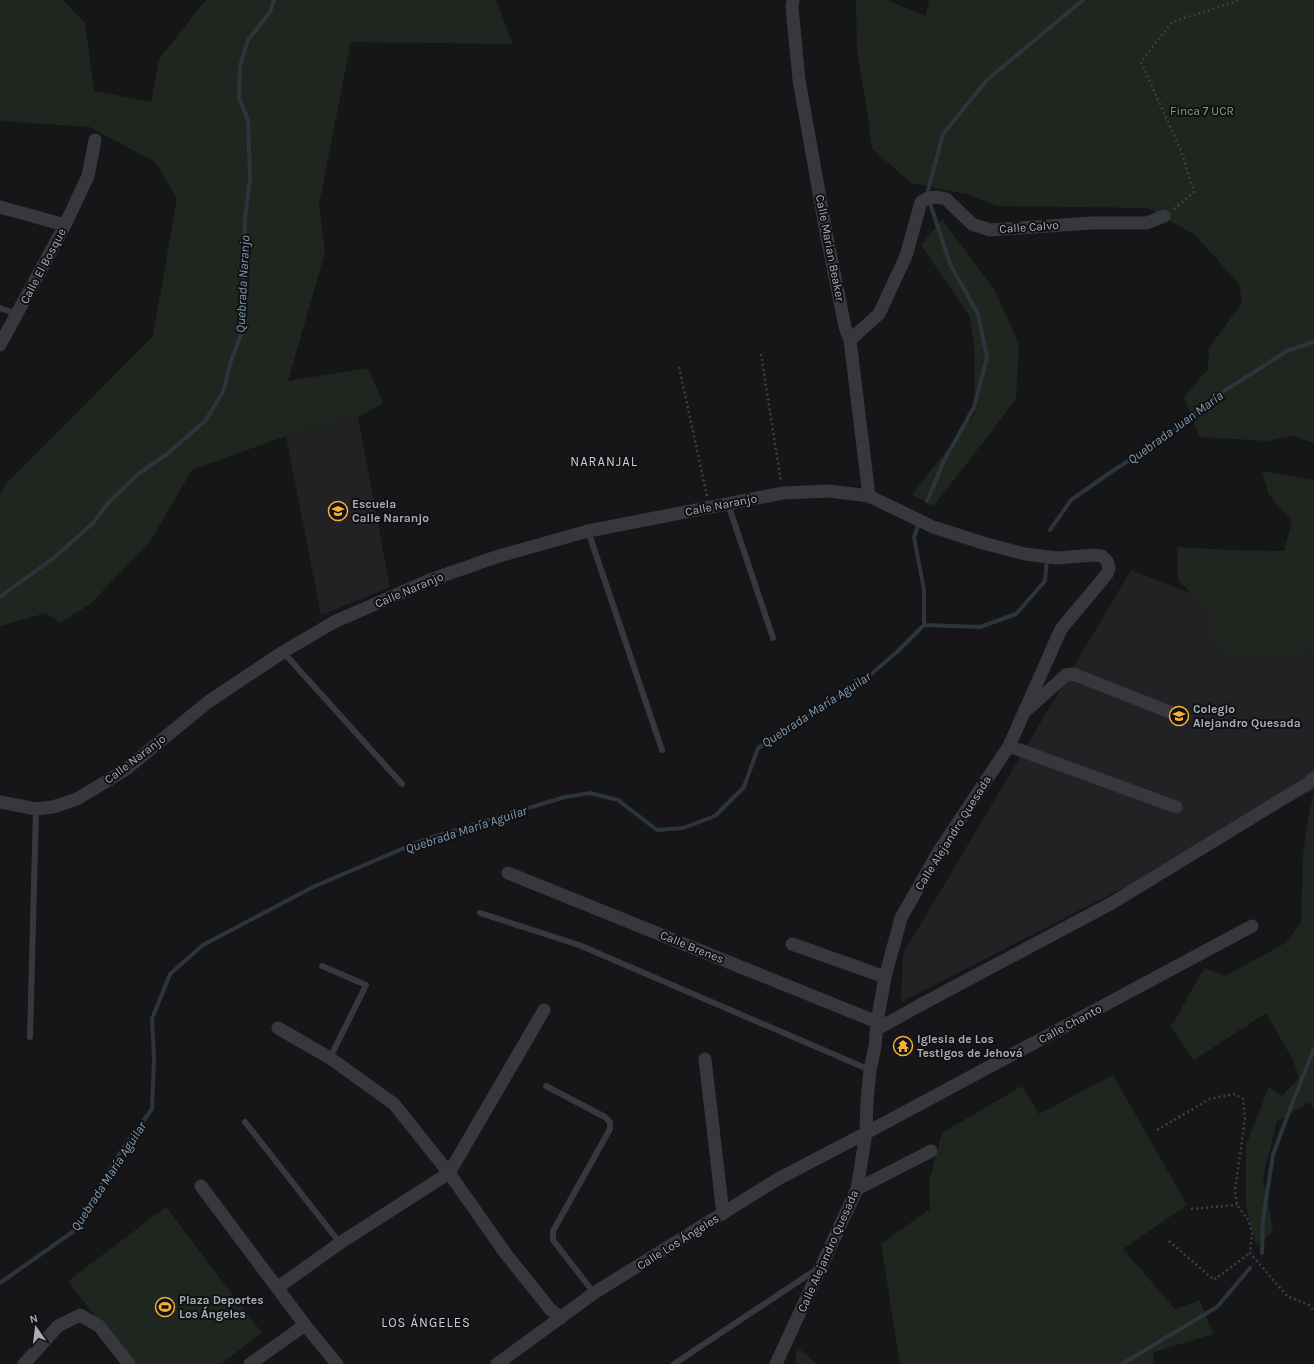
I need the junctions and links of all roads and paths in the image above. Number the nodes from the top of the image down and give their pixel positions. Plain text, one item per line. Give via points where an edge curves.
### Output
1 (793, 0) edge
2 (1240, 0) edge
3 (95, 140) dead end
4 (0, 207) edge
5 (1164, 216) joint
6 (66, 225) junction
7 (0, 308) edge
8 (17, 314) junction
9 (850, 340) junction
10 (0, 345) edge
11 (761, 354) dead end
12 (679, 367) dead end
13 (783, 493) junction
14 (869, 496) junction
15 (728, 504) junction
16 (709, 507) junction
17 (588, 531) junction
18 (773, 638) dead end
19 (283, 652) junction
20 (1170, 712) dead end
21 (1023, 713) junction
22 (1009, 746) junction
23 (662, 750) dead end
24 (1314, 778) edge
25 (402, 784) dead end
26 (0, 802) edge
27 (1176, 806) dead end
28 (36, 809) junction
29 (508, 873) dead end
30 (480, 913) dead end
31 (1252, 926) dead end
32 (792, 944) dead end
33 (322, 966) dead end
34 (885, 976) junction
35 (544, 1010) dead end
36 (877, 1026) junction
37 (278, 1028) dead end
38 (30, 1037) dead end
39 (330, 1058) junction
40 (705, 1059) dead end
41 (870, 1070) junction
42 (546, 1086) dead end
43 (245, 1122) dead end
44 (1157, 1130) dead end
45 (866, 1134) junction
46 (931, 1151) dead end
47 (449, 1173) junction
48 (201, 1186) dead end
49 (857, 1189) junction
50 (1237, 1204) junction
51 (1191, 1209) dead end
52 (723, 1214) junction
53 (1169, 1241) dead end
54 (340, 1243) junction
55 (1250, 1253) junction
56 (822, 1265) junction
57 (277, 1288) junction
58 (594, 1294) junction
59 (1314, 1311) edge
60 (561, 1318) junction
61 (305, 1325) junction
62 (24, 1364) edge
63 (129, 1364) edge
64 (250, 1364) edge
65 (337, 1364) edge
66 (497, 1364) edge
67 (674, 1364) edge
68 (776, 1364) edge

1 - 9 street, Calle Marian Beaker via 799,80 826,232 845,327
2 - 5 path via 1172,22 1141,62 1181,151 1194,192
3 - 6 street via 88,176
4 - 6 street, Calle El Bosque
5 - 9 street, Calle Calvo via 1147,223 1092,223 990,230 972,224 946,199 928,198 921,202 906,256 879,314
6 - 8 street, Calle El Bosque
7 - 8 lane
8 - 10 street, Calle El Bosque
9 - 14 street, Calle Marian Beaker
11 - 13 path
12 - 16 path
13 - 14 street, Calle Naranjo via 829,491
13 - 15 street, Calle Naranjo
14 - 21 street, Calle Alejandro Quesada via 933,527 983,543 1025,554 1057,558 1102,556 1107,561 1107,574 1061,629
15 - 16 street, Calle Naranjo
15 - 18 lane
16 - 17 street, Calle Naranjo
17 - 19 street, Calle Naranjo via 499,556 430,580 334,622
17 - 23 lane
19 - 25 lane
19 - 28 street, Calle Naranjo via 208,702 126,770 77,799 53,807
20 - 21 street via 1073,674 1066,675
21 - 22 street, Calle Alejandro Quesada
22 - 27 street
22 - 34 street, Calle Alejandro Quesada via 939,851 901,918
24 - 36 street via 1112,902
26 - 28 street, Calle Naranjo
28 - 38 lane
29 - 36 street, Calle Brenes
30 - 41 lane via 579,945
31 - 45 street, Calle Chanto
32 - 34 street
33 - 39 lane via 366,985
34 - 36 street, Calle Alejandro Quesada
35 - 47 street
36 - 41 street, Calle Alejandro Quesada
37 - 39 street
39 - 47 street via 394,1104
40 - 52 street
41 - 45 street, Calle Alejandro Quesada
42 - 58 lane via 610,1122 610,1129 553,1231 553,1240
43 - 54 lane
44 - 50 path via 1210,1099 1234,1094 1243,1099 1245,1119 1235,1190
45 - 49 street, Calle Alejandro Quesada
45 - 52 street, Calle Los Ángeles via 778,1179
46 - 49 street
47 - 54 street
47 - 60 street via 506,1254 550,1309
48 - 57 street
49 - 56 street, Calle Alejandro Quesada
50 - 51 path
50 - 55 path via 1249,1221 1252,1233
52 - 58 street, Calle Los Ángeles
53 - 55 path via 1214,1280
54 - 57 street
55 - 59 path via 1287,1296 1309,1305
56 - 67 lane
56 - 68 street, Calle Alejandro Quesada
57 - 61 street
58 - 60 street, Calle Los Ángeles
60 - 66 street, Calle Los Ángeles
61 - 64 street
61 - 65 street
62 - 63 street via 58,1326 80,1315 99,1326

